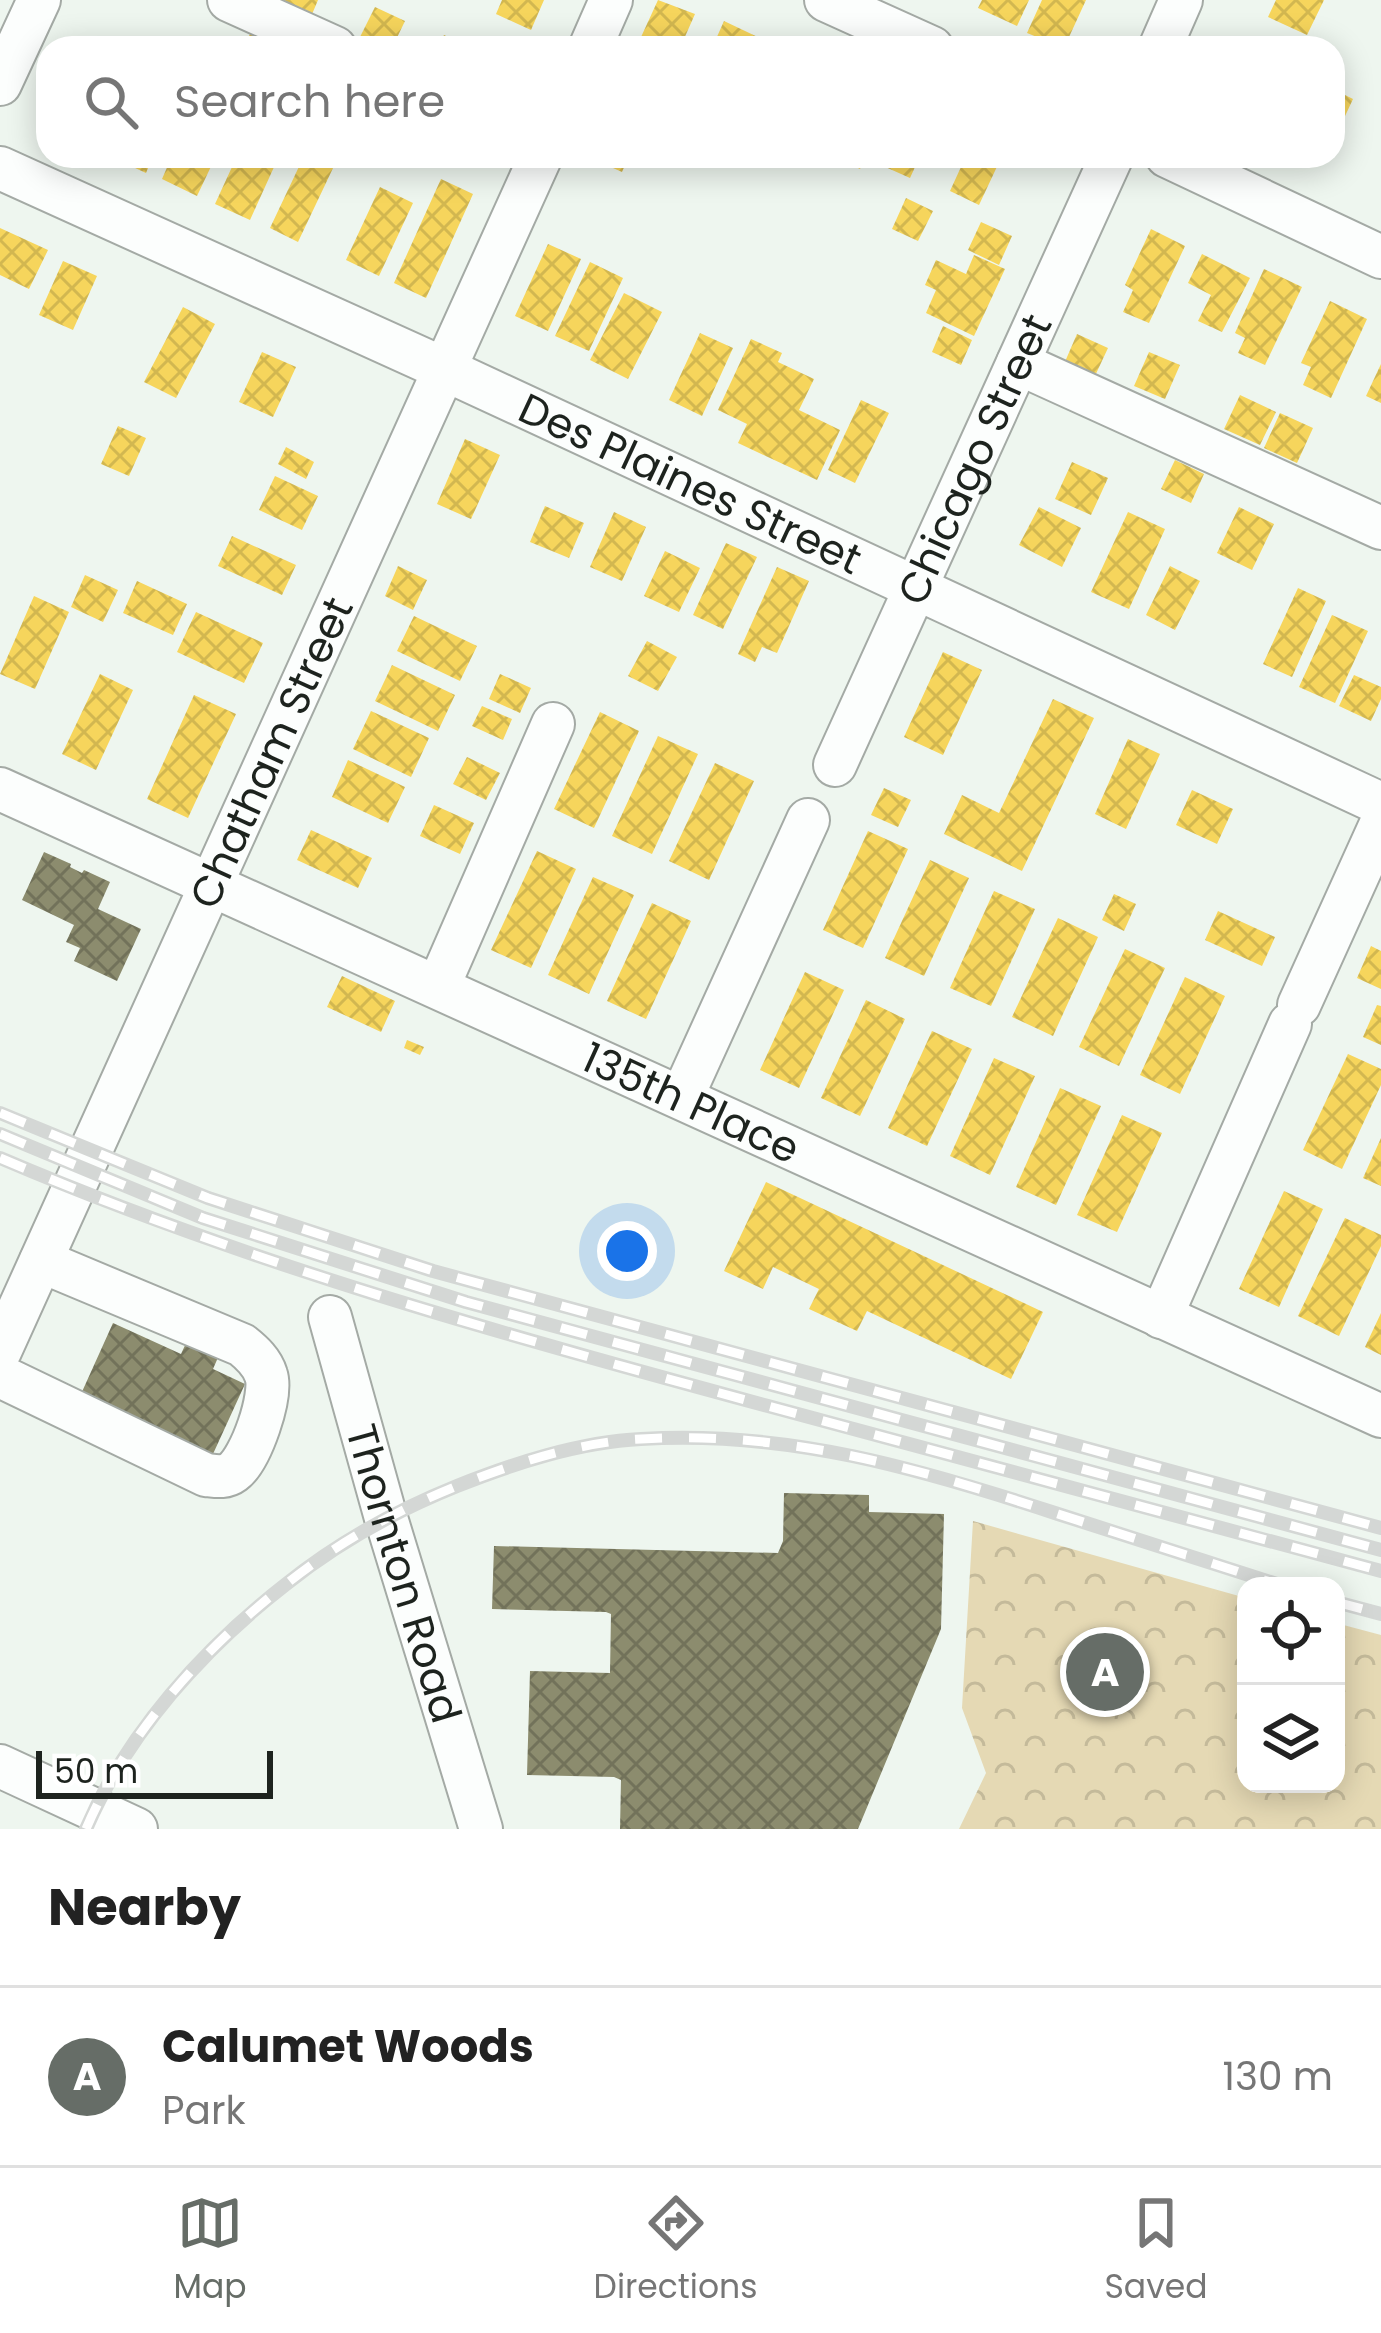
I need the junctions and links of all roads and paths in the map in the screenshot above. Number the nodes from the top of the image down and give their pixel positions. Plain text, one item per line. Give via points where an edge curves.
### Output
1 (39, 0) edge
2 (229, 0) edge
3 (611, 0) edge
4 (826, 0) edge
5 (1181, 0) edge
6 (308, 36) edge
7 (595, 36) edge
8 (906, 36) edge
9 (1165, 36) edge
10 (0, 84) edge
11 (0, 168) edge
12 (536, 168) edge
13 (1107, 168) edge
14 (1193, 168) edge
15 (1381, 256) edge
16 (1018, 363) junction
17 (445, 369) junction
18 (1381, 528) edge
19 (916, 587) junction
20 (554, 724) dead end
21 (835, 764) dead end
22 (0, 789) edge
23 (1381, 804) edge
24 (808, 820) dead end
25 (1381, 824) edge
26 (211, 886) junction
27 (438, 987) junction
28 (682, 1097) junction
29 (41, 1261) junction
30 (329, 1317) dead end
31 (1161, 1317) junction
32 (2, 1338) edge
33 (0, 1376) edge
34 (1381, 1416) edge
35 (0, 1766) edge
36 (136, 1829) edge
37 (481, 1829) edge

1 - 10 street
2 - 6 street
3 - 7 street
4 - 8 street
5 - 9 street
11 - 17 street, Des Plaines Street
12 - 17 street, Chatham Street
13 - 16 street, Chicago Street
14 - 15 street
16 - 18 street
16 - 19 street, Chicago Street
17 - 19 street, Des Plaines Street
17 - 26 street, Chatham Street
19 - 21 street, Chicago Street
19 - 23 street, Des Plaines Street
20 - 27 street
22 - 26 street, 135th Place
24 - 28 street
25 - 31 street
26 - 27 street, 135th Place
26 - 29 street, Chatham Street
27 - 28 street, 135th Place
28 - 31 street, 135th Place
29 - 32 street, Chatham Street
29 - 33 street via 242,1345 268,1378 263,1415 240,1466 206,1475
30 - 37 street, Thornton Road
31 - 34 street, 135th Place
35 - 36 street

